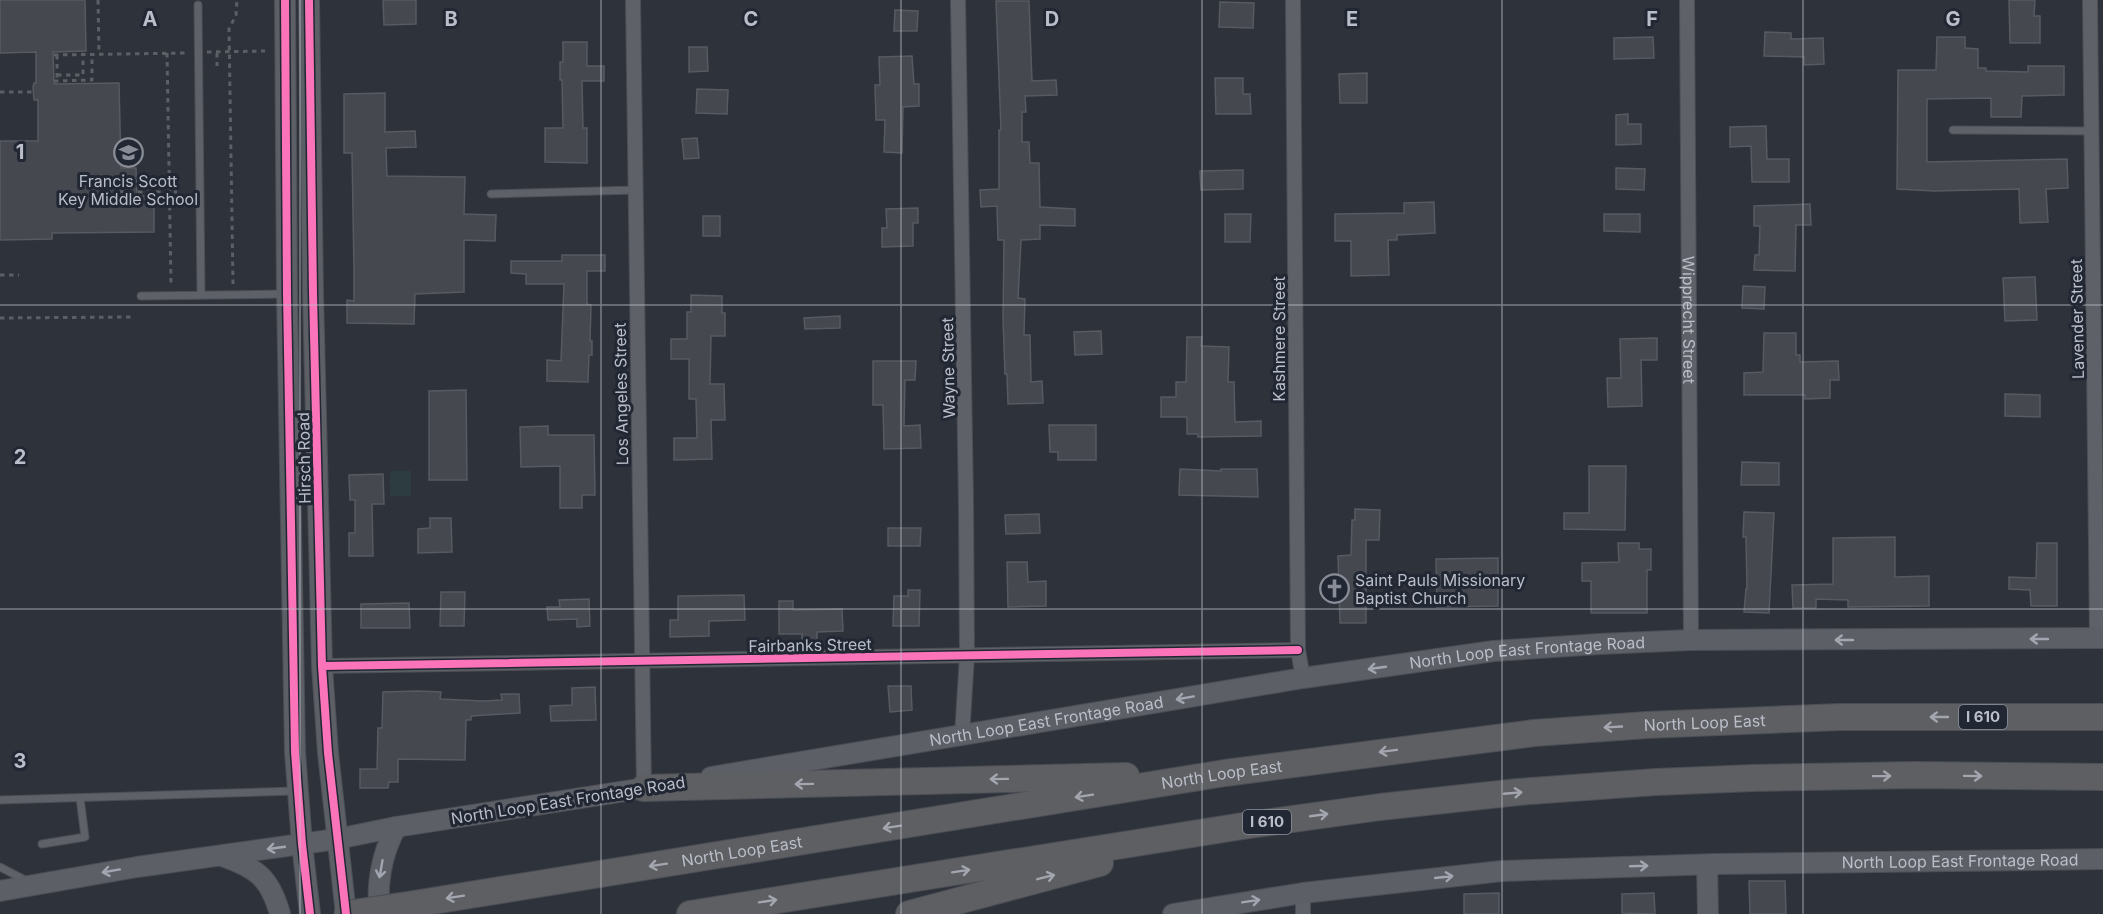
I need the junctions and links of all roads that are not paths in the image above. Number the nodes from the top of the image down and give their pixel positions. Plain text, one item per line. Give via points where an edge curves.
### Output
1 (633, 0) edge
2 (958, 0) edge
3 (1293, 0) edge
4 (1687, 0) edge
5 (2090, 0) edge
6 (285, 4) edge
7 (198, 5) dead end
8 (309, 5) edge
9 (1953, 130) dead end
10 (2091, 131) junction
11 (2097, 152) edge
12 (2098, 188) edge
13 (635, 190) junction
14 (490, 194) dead end
15 (313, 293) junction
16 (287, 294) junction
17 (201, 295) junction
18 (141, 296) dead end
19 (291, 514) junction
20 (2100, 638) edge
21 (1691, 640) junction
22 (1298, 650) junction
23 (967, 656) junction
24 (640, 660) junction
25 (322, 666) junction
26 (1304, 678) junction
27 (2103, 707) edge
28 (2061, 717) junction
29 (2103, 717) edge
30 (962, 736) junction
31 (1225, 773) junction
32 (2036, 777) junction
33 (2103, 777) edge
34 (2103, 786) edge
35 (644, 788) junction
36 (298, 791) junction
37 (80, 798) junction
38 (0, 800) edge
39 (1249, 825) junction
40 (396, 827) junction
41 (337, 839) junction
42 (42, 844) dead end
43 (302, 844) junction
44 (220, 855) junction
45 (2103, 859) edge
46 (1707, 865) junction
47 (0, 867) edge
48 (33, 885) junction
49 (0, 891) edge
50 (1303, 893) junction
51 (280, 914) edge
52 (310, 914) edge
53 (347, 914) edge
54 (380, 914) edge
55 (690, 914) edge
56 (909, 914) edge
57 (1173, 914) edge
58 (1303, 914) edge
59 (1708, 914) edge

1 - 13 street, Los Angeles Street
2 - 23 street, Wayne Street
3 - 22 street, Kashmere Street
4 - 21 street, Wipprecht Street
5 - 10 street, Lavender Street
6 - 8 main road
6 - 16 main road, Hirsch Road
7 - 17 lane
8 - 15 main road, Hirsch Road
9 - 10 lane
10 - 11 street, Lavender Street
11 - 12 street, Lavender Street
12 - 20 street, Lavender Street
13 - 14 lane
13 - 24 street, Los Angeles Street
15 - 16 main road
15 - 25 main road, Hirsch Road
16 - 17 lane
16 - 19 main road, Hirsch Road
17 - 18 lane
19 - 25 main road via 302,555 304,638
19 - 36 main road, Hirsch Road
20 -> 21 main road, North Loop East Frontage Road
21 -> 26 main road, North Loop East Frontage Road via 1494,651
22 - 23 street, Fairbanks Street
22 - 26 street, Kashmere Street
23 - 24 street, Fairbanks Street
23 - 30 street, Wayne Street
24 - 25 street, Fairbanks Street
24 - 35 street, Los Angeles Street
25 - 41 main road, Hirsch Road
26 -> 30 main road, North Loop East Frontage Road
27 - 28 highway
28 - 29 highway, North Loop East / I 610
28 -> 31 highway, North Loop East / I 610 via 1840,717 1587,728
30 - 35 main road, North Loop East Frontage Road
31 -> 35 highway
31 -> 53 highway, North Loop East / I 610, bridge
32 - 33 highway, I 610
32 - 34 highway
39 -> 32 highway, I 610 via 1436,800 1608,785 1753,778
35 - 40 main road, North Loop East Frontage Road
36 - 37 lane
36 - 43 main road, Hirsch Road
37 - 38 lane
37 - 42 lane via 85,837
55 -> 39 highway, I 610
56 -> 39 highway
40 - 41 main road, North Loop East Frontage Road
40 -> 54 main road via 381,866
41 - 43 main road, North Loop East Frontage Road
41 - 53 main road, Hirsch Road
43 -> 44 main road, North Loop East Frontage Road
43 - 52 main road, Hirsch Road
44 -> 48 main road, North Loop East Frontage Road
44 - 51 main road via 247,865 263,877 276,898
45 - 46 main road, North Loop East Frontage Road
50 -> 46 main road, North Loop East Frontage Road via 1502,870
46 - 59 main road
47 - 48 lane
48 - 49 main road, North Loop East Frontage Road
57 -> 50 main road, North Loop East Frontage Road
50 - 58 street

